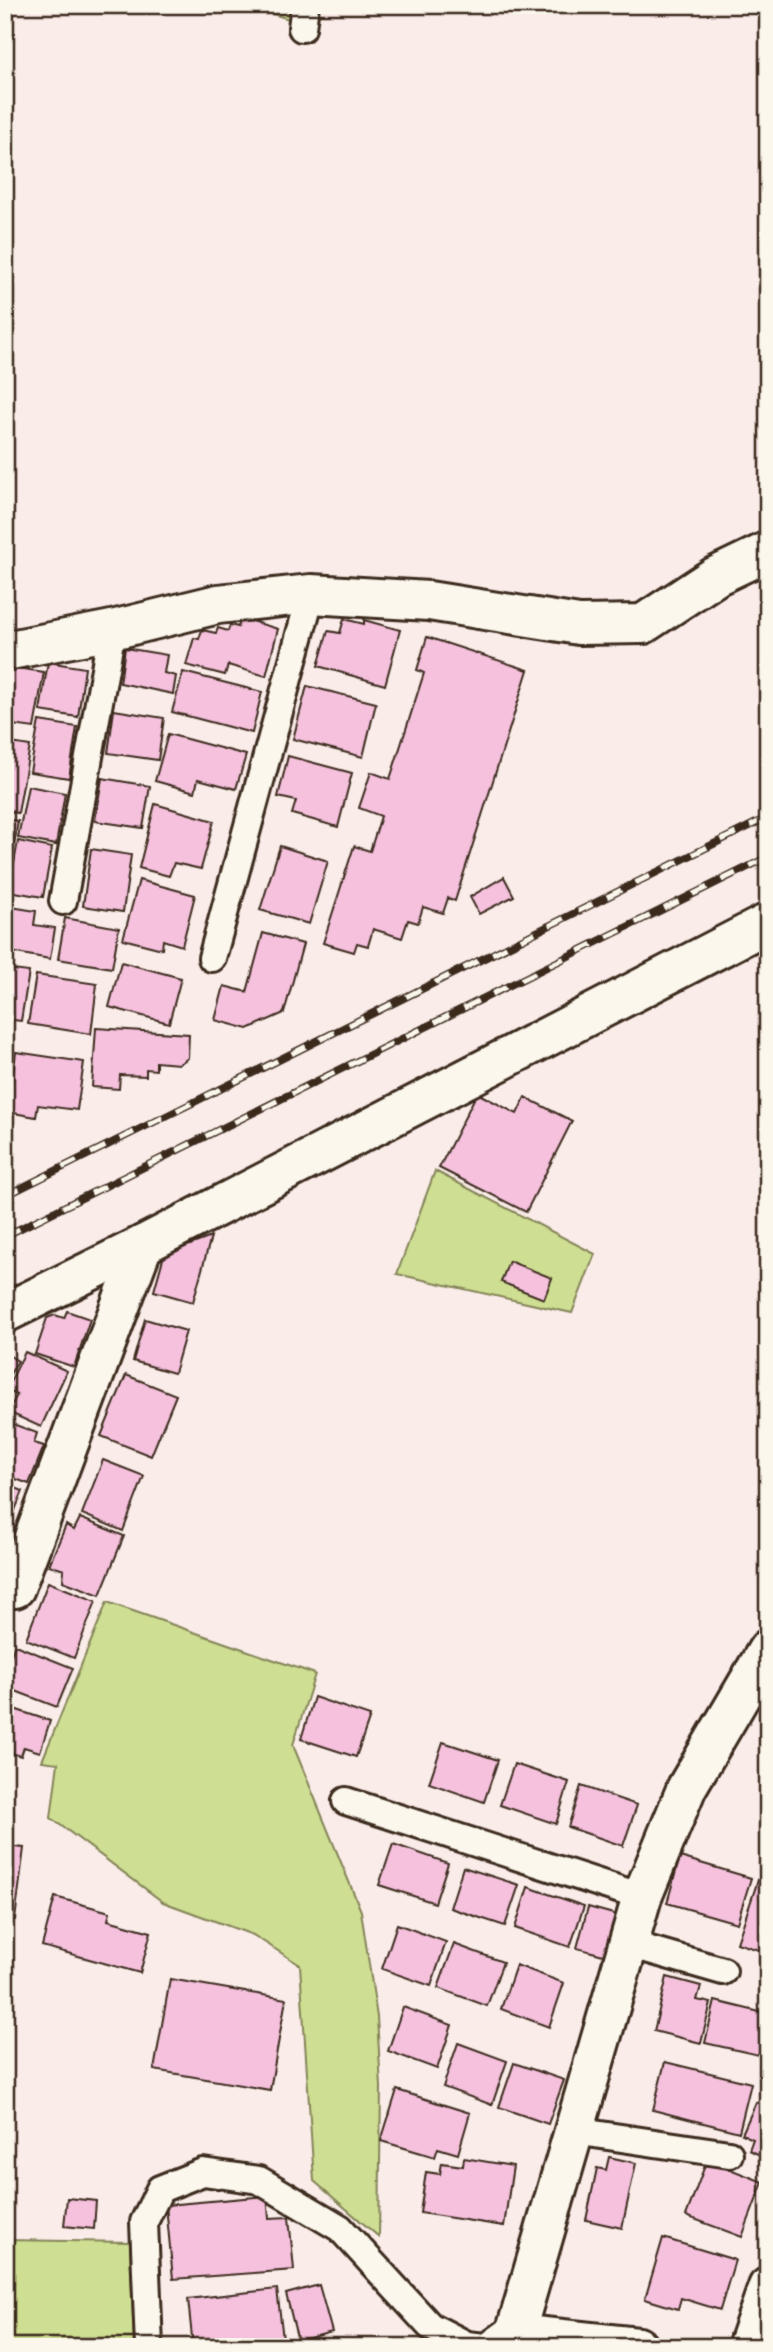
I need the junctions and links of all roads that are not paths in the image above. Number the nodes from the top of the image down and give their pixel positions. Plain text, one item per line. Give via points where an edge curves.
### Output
1 (768, 551) edge
2 (310, 594) junction
3 (112, 631) junction
4 (5, 651) edge
5 (63, 901) dead end
6 (768, 923) edge
7 (212, 958) dead end
8 (143, 1245) junction
9 (5, 1312) edge
10 (15, 1588) dead end
11 (768, 1649) edge
12 (346, 1801) dead end
13 (642, 1897) junction
14 (629, 1944) junction
15 (723, 1971) dead end
16 (574, 2131) junction
17 (729, 2154) dead end
18 (768, 2287) edge
19 (499, 2343) edge
20 (149, 2347) edge
21 (638, 2347) edge
22 (747, 2347) edge

1 - 2 street via 716,576 643,624 579,625 429,601
2 - 3 street via 218,604
2 - 7 lane
3 - 4 street
3 - 5 lane
6 - 8 street
8 - 9 street
8 - 10 street
11 - 13 street via 687,1787
12 - 13 lane
13 - 14 street
14 - 15 lane
14 - 16 street
16 - 17 lane
16 - 19 street
18 - 22 street
19 - 20 lane via 467,2345 430,2326 340,2228 260,2180 203,2172 160,2189 145,2222
19 - 21 street

